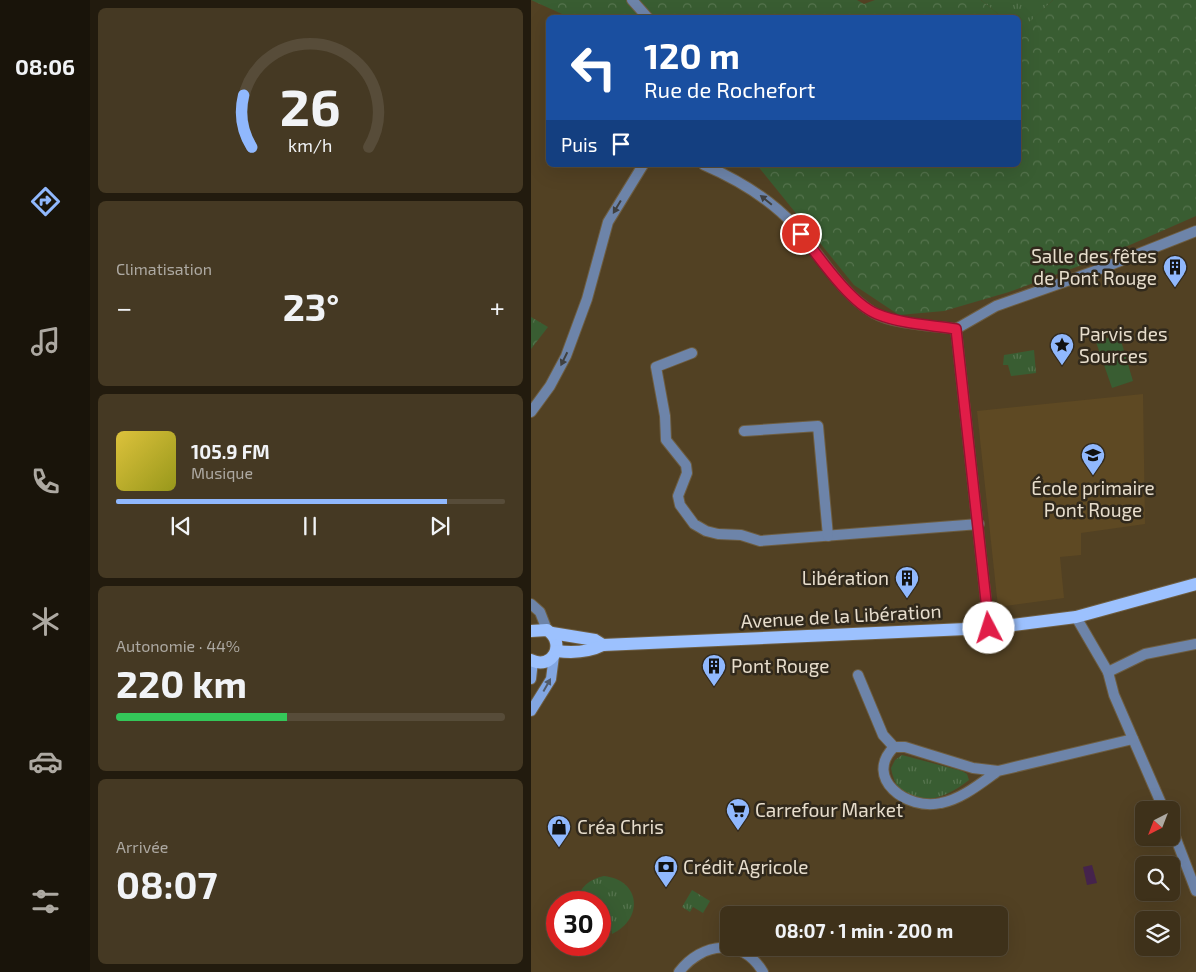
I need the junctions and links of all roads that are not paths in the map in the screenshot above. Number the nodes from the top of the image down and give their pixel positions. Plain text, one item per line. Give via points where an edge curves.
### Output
1 (632, 0) edge
2 (645, 15) edge
3 (642, 167) edge
4 (709, 167) edge
5 (1196, 231) edge
6 (956, 329) junction
7 (692, 353) dead end
8 (531, 412) edge
9 (744, 431) dead end
10 (979, 524) junction
11 (828, 536) junction
12 (1196, 584) edge
13 (531, 604) edge
14 (1076, 617) junction
15 (989, 628) junction
16 (531, 631) edge
17 (550, 632) junction
18 (1196, 644) edge
19 (603, 645) junction
20 (556, 653) junction
21 (532, 660) edge
22 (1108, 672) junction
23 (858, 675) dead end
24 (531, 679) edge
25 (531, 711) edge
26 (1133, 739) junction
27 (894, 748) junction
28 (998, 771) junction
29 (1160, 801) edge
30 (1179, 846) edge
31 (1196, 891) edge
32 (679, 972) edge
33 (763, 972) edge

1 - 2 street
3 -> 8 street via 608,222 587,299 566,356
6 -> 4 street via 875,314 849,293 795,226 765,198
5 - 6 street via 996,306
6 - 10 street
7 - 11 street via 656,367 666,440 686,465 687,473 678,496 686,516 705,531 741,535 760,541
9 - 11 street via 819,426
10 - 11 street
10 - 15 street
12 - 14 main road, Avenue de la Libération
13 - 17 street via 540,612
14 - 15 main road, Avenue de la Libération
14 - 22 street
15 - 19 main road, Avenue de la Libération
16 - 17 main road, Avenue de la Libération via 542,629
17 - 19 main road, Avenue de la Libération via 595,640
17 - 20 main road via 556,638
18 - 22 street via 1145,654
19 - 20 main road, Avenue de la Libération
20 - 21 main road, Avenue de la Libération via 545,662
25 -> 20 main road via 551,679
21 - 24 main road
22 - 26 street
23 - 27 street via 883,735
26 - 28 street
26 - 29 street
27 - 28 street via 905,747 973,768
27 - 28 street via 885,760 887,780 894,791 911,803 941,804 976,787
30 - 31 street
32 - 33 street via 691,958 717,948 748,954

